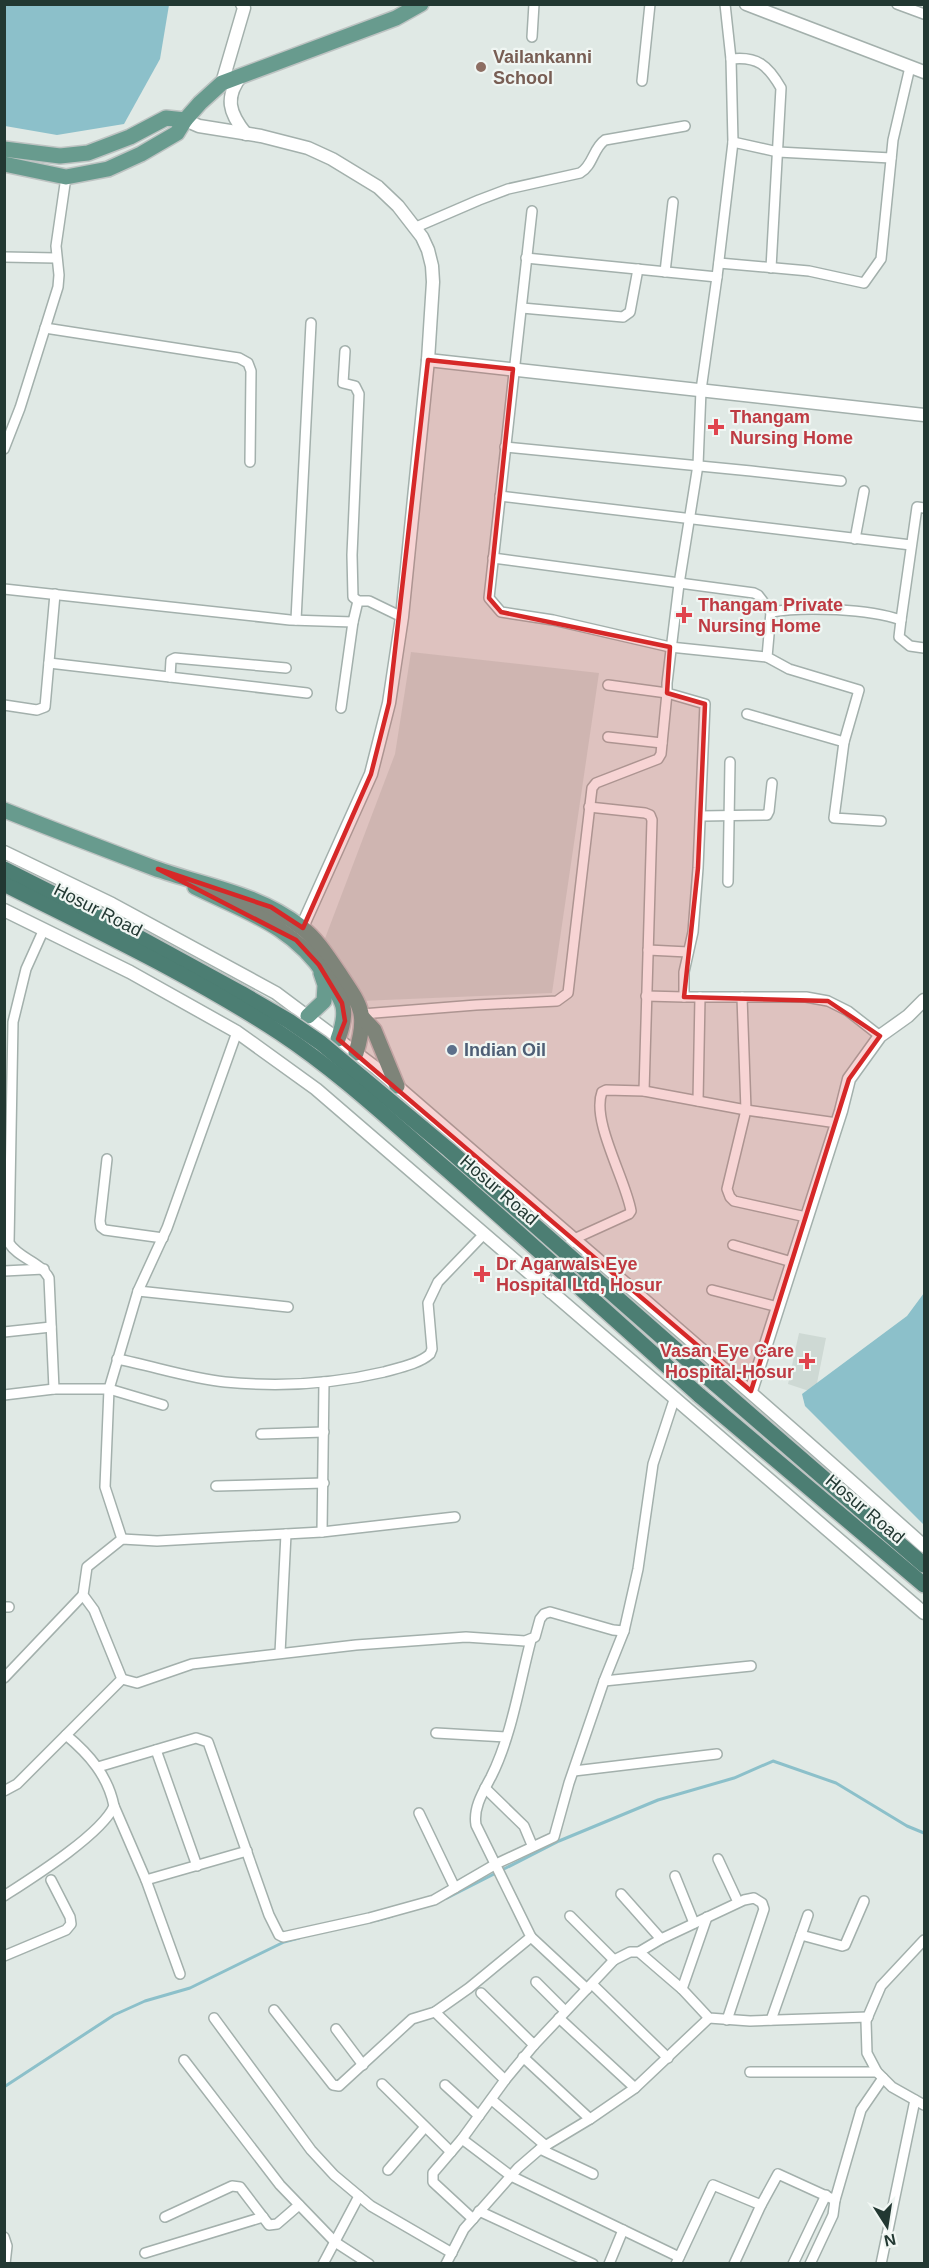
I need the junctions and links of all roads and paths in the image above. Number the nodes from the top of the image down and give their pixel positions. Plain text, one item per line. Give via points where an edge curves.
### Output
1 (242, 4) edge
2 (421, 4) edge
3 (534, 4) edge
4 (650, 4) edge
5 (725, 4) edge
6 (746, 4) edge
7 (897, 4) edge
8 (924, 14) edge
9 (532, 37) dead end
10 (731, 59) junction
11 (910, 67) junction
12 (924, 72) edge
13 (242, 75) junction
14 (642, 81) dead end
15 (222, 83) junction
16 (185, 120) junction
17 (685, 126) dead end
18 (246, 134) junction
19 (733, 142) junction
20 (4, 149) edge
21 (778, 152) junction
22 (891, 158) junction
23 (4, 164) edge
24 (66, 177) junction
25 (673, 202) dead end
26 (532, 211) dead end
27 (414, 228) junction
28 (4, 257) edge
29 (56, 258) junction
30 (526, 258) junction
31 (719, 264) junction
32 (771, 268) junction
33 (638, 269) junction
34 (665, 272) junction
35 (717, 277) junction
36 (522, 308) junction
37 (311, 323) dead end
38 (45, 328) junction
39 (345, 351) dead end
40 (428, 360) junction
41 (513, 369) junction
42 (701, 390) junction
43 (924, 415) edge
44 (505, 447) junction
45 (4, 448) edge
46 (250, 462) dead end
47 (698, 465) junction
48 (841, 482) dead end
49 (864, 491) dead end
50 (500, 496) junction
51 (924, 508) edge
52 (689, 518) junction
53 (855, 539) junction
54 (911, 545) junction
55 (493, 558) junction
56 (679, 584) junction
57 (4, 589) edge
58 (55, 594) junction
59 (358, 601) junction
60 (771, 612) junction
61 (402, 617) junction
62 (296, 620) junction
63 (901, 620) junction
64 (353, 622) junction
65 (670, 647) junction
66 (924, 648) edge
67 (767, 657) junction
68 (49, 663) junction
69 (286, 668) dead end
70 (170, 677) junction
71 (608, 685) dead end
72 (307, 693) dead end
73 (667, 693) junction
74 (4, 705) edge
75 (341, 708) dead end
76 (747, 714) dead end
77 (608, 737) dead end
78 (844, 742) junction
79 (662, 743) junction
80 (730, 762) dead end
81 (772, 783) dead end
82 (589, 807) junction
83 (4, 810) edge
84 (702, 816) junction
85 (728, 817) junction
86 (880, 821) dead end
87 (4, 852) edge
88 (4, 869) edge
89 (728, 882) dead end
90 (4, 884) edge
91 (4, 910) edge
92 (44, 929) junction
93 (299, 934) junction
94 (648, 950) junction
95 (688, 952) junction
96 (319, 965) junction
97 (646, 996) junction
98 (684, 997) junction
99 (700, 997) junction
100 (742, 997) junction
101 (924, 1000) edge
102 (362, 1015) junction
103 (308, 1016) junction
104 (237, 1032) junction
105 (880, 1036) junction
106 (338, 1039) junction
107 (356, 1053) junction
108 (397, 1086) junction
109 (644, 1091) junction
110 (698, 1101) junction
111 (746, 1110) junction
112 (837, 1123) junction
113 (107, 1159) dead end
114 (806, 1217) junction
115 (554, 1222) junction
116 (484, 1234) junction
117 (162, 1238) junction
118 (574, 1239) junction
119 (733, 1245) dead end
120 (598, 1259) junction
121 (792, 1262) junction
122 (519, 1263) junction
123 (44, 1269) junction
124 (4, 1271) edge
125 (539, 1280) junction
126 (712, 1290) dead end
127 (138, 1291) junction
128 (551, 1292) junction
129 (288, 1307) dead end
130 (778, 1307) junction
131 (51, 1327) junction
132 (4, 1332) edge
133 (117, 1359) junction
134 (324, 1382) junction
135 (54, 1389) junction
136 (109, 1389) junction
137 (751, 1391) junction
138 (4, 1395) edge
139 (675, 1397) junction
140 (163, 1405) dead end
141 (324, 1431) junction
142 (261, 1434) dead end
143 (324, 1483) junction
144 (216, 1486) dead end
145 (455, 1517) dead end
146 (322, 1532) junction
147 (286, 1534) junction
148 (122, 1539) junction
149 (924, 1546) edge
150 (924, 1565) edge
151 (924, 1586) edge
152 (83, 1595) junction
153 (924, 1613) edge
154 (624, 1630) junction
155 (531, 1640) junction
156 (280, 1653) junction
157 (751, 1666) dead end
158 (4, 1678) edge
159 (122, 1679) junction
160 (604, 1681) junction
161 (436, 1733) dead end
162 (66, 1735) junction
163 (506, 1737) junction
164 (156, 1750) junction
165 (717, 1754) dead end
166 (98, 1767) junction
167 (574, 1771) junction
168 (485, 1788) junction
169 (4, 1791) edge
170 (114, 1806) junction
171 (419, 1813) dead end
172 (532, 1845) junction
173 (247, 1851) junction
174 (718, 1859) dead end
175 (497, 1865) junction
176 (197, 1866) junction
177 (675, 1876) dead end
178 (51, 1880) dead end
179 (146, 1880) junction
180 (455, 1888) junction
181 (621, 1894) dead end
182 (4, 1896) edge
183 (864, 1901) dead end
184 (738, 1902) junction
185 (808, 1915) dead end
186 (570, 1916) dead end
187 (707, 1917) junction
188 (694, 1923) junction
189 (801, 1935) junction
190 (531, 1937) junction
191 (661, 1939) junction
192 (924, 1940) edge
193 (639, 1952) junction
194 (4, 1956) edge
195 (614, 1960) junction
196 (180, 1974) dead end
197 (536, 1982) dead end
198 (589, 1986) junction
199 (682, 1989) junction
200 (481, 1994) dead end
201 (274, 2010) dead end
202 (435, 2012) junction
203 (562, 2014) junction
204 (868, 2017) junction
205 (214, 2018) dead end
206 (709, 2018) junction
207 (727, 2020) junction
208 (771, 2020) junction
209 (336, 2028) dead end
210 (534, 2045) junction
211 (523, 2057) junction
212 (668, 2058) junction
213 (184, 2060) dead end
214 (363, 2065) junction
215 (750, 2072) dead end
216 (880, 2075) junction
217 (505, 2080) junction
218 (382, 2084) dead end
219 (445, 2085) dead end
220 (634, 2088) junction
221 (492, 2100) junction
222 (915, 2100) junction
223 (924, 2105) edge
224 (479, 2116) junction
225 (590, 2119) junction
226 (425, 2127) junction
227 (462, 2139) junction
228 (543, 2148) junction
229 (451, 2152) junction
230 (388, 2170) dead end
231 (593, 2174) dead end
232 (511, 2176) junction
233 (359, 2196) junction
234 (830, 2198) junction
235 (299, 2205) junction
236 (761, 2205) junction
237 (476, 2215) junction
238 (165, 2217) dead end
239 (263, 2217) junction
240 (623, 2230) junction
241 (4, 2236) edge
242 (335, 2242) junction
243 (145, 2253) dead end
244 (450, 2260) edge
245 (677, 2260) edge
246 (5, 2264) edge
247 (323, 2264) edge
248 (369, 2264) edge
249 (592, 2264) edge
250 (609, 2264) edge
251 (734, 2264) edge
252 (793, 2264) edge
253 (810, 2264) edge
254 (880, 2264) edge

1 - 15 street
2 - 13 main road via 396,18
3 - 9 street
4 - 14 street
5 - 10 street
6 - 11 street
7 - 8 street
10 - 19 street
10 - 21 street via 747,57 759,62 772,71 781,88
11 - 12 street
11 - 22 street
13 - 15 main road
13 - 18 street via 230,98 231,108
15 - 16 main road
16 - 18 street
16 - 20 main road via 166,118 88,153 60,156
16 - 24 main road via 177,133 141,154 108,169
17 - 27 street via 605,140 580,173 508,189
18 - 27 street via 308,148 332,159 378,188
19 - 21 street
19 - 31 street
21 - 22 street
21 - 32 street
22 - 32 street via 881,259 864,283 809,271
23 - 24 main road
24 - 29 street
25 - 34 street
26 - 30 street
27 - 40 street via 422,237 432,266
28 - 29 street
29 - 38 street via 58,286
30 - 33 street
30 - 36 street
31 - 32 street
31 - 35 street
33 - 34 street
33 - 36 street via 630,312 623,317
34 - 35 street
35 - 42 street
36 - 41 street
37 - 62 street
38 - 45 street
38 - 46 street via 239,358 248,363
39 - 59 street via 343,383 355,387 359,394 352,555 353,597
40 - 41 street
40 - 61 street
41 - 42 street
41 - 44 street
42 - 43 street
42 - 47 street
44 - 47 street
44 - 50 street
47 - 48 street
47 - 52 street
49 - 53 street
50 - 52 street
50 - 55 street
51 - 54 street via 917,507
52 - 53 street
52 - 56 street
53 - 54 street
54 - 63 street
55 - 56 street
55 - 65 street via 489,598 501,612
56 - 60 street via 754,593
56 - 65 street
57 - 58 street
58 - 62 street
58 - 68 street
59 - 61 street via 369,601
59 - 64 street
60 - 63 street via 789,609 881,613
60 - 67 street
61 - 93 street via 389,703 371,774
62 - 64 street
63 - 66 street via 899,637 910,646
64 - 75 street
65 - 67 street
65 - 73 street
67 - 78 street via 789,669 859,690
68 - 70 street
68 - 74 street via 45,707 37,710
69 - 70 street via 175,658 171,660
70 - 72 street
71 - 73 street
73 - 79 street
73 - 84 street via 705,704
76 - 78 street
77 - 79 street
78 - 86 street via 834,818
79 - 82 street via 658,759 596,783
80 - 85 street
81 - 85 street via 767,815
82 - 94 street via 650,815
82 - 102 street via 568,993 558,1001
83 - 93 main road via 271,907
84 - 85 street
84 - 95 street
85 - 89 street
87 - 103 street via 216,959
88 - 150 highway, Hosur Road, bridge via 221,982 321,1043
90 - 151 highway, Hosur Road, bridge via 234,1006 281,1034 344,1080 699,1395
91 - 92 street
92 - 104 street
92 - 123 street via 26,969 13,1022 9,1243 13,1250
93 - 96 main road
93 - 102 main road via 321,948 356,999
94 - 95 street
94 - 97 street
95 - 98 street
96 - 103 main road via 326,994
96 - 106 main road via 345,1012
97 - 98 street
97 - 109 street
98 - 99 street
99 - 100 street
99 - 110 street
100 - 105 street via 828,1001
100 - 111 street
101 - 105 street
102 - 107 main road
102 - 108 main road via 374,1030
103 - 106 street
104 - 116 street via 316,1089
104 - 117 street
105 - 112 street via 849,1078
106 - 107 street
107 - 108 street
108 - 115 street
109 - 110 street
109 - 118 street via 606,1090 599,1099 603,1126 631,1211
110 - 111 street
111 - 112 street
111 - 114 street via 727,1189 729,1197
112 - 114 street
113 - 117 street via 101,1227
114 - 121 street
115 - 118 street
115 - 122 street via 543,1246
116 - 122 street
116 - 134 street via 438,1282 428,1303 430,1354 400,1368
117 - 127 street
118 - 120 street
118 - 125 street
119 - 121 street
120 - 128 street via 568,1266
120 - 137 street
121 - 130 street
122 - 125 street
123 - 124 street
123 - 131 street via 49,1278
125 - 128 street
126 - 130 street
127 - 129 street
127 - 133 street
128 - 139 street
130 - 137 street
131 - 132 street
131 - 135 street
133 - 134 street via 224,1382
133 - 136 street
134 - 141 street
135 - 136 street
135 - 138 street
136 - 140 street
136 - 148 street via 105,1487
137 - 149 street
139 - 153 street
139 - 154 street via 653,1464 638,1569
141 - 142 street
141 - 143 street
143 - 144 street
143 - 146 street
145 - 146 street
146 - 147 street
147 - 148 street via 157,1541
147 - 156 street
148 - 152 street via 87,1567
152 - 158 street
152 - 159 street via 94,1610
154 - 155 street via 550,1612 540,1618
154 - 160 street
155 - 156 street via 466,1637
155 - 163 street
156 - 159 street via 182,1666 137,1683
157 - 160 street
159 - 162 street
160 - 167 street
161 - 163 street
162 - 166 street
162 - 169 street via 17,1784
163 - 168 street via 501,1758
164 - 166 street
164 - 173 street via 196,1738 208,1742
164 - 176 street
165 - 167 street
166 - 170 street
167 - 172 street via 554,1837
168 - 172 street via 524,1826
168 - 175 street via 474,1816
170 - 179 street
170 - 182 street via 106,1821
171 - 180 street
172 - 175 street
173 - 176 street
173 - 180 street via 269,1915 283,1938 425,1903
174 - 184 street
175 - 180 street
175 - 190 street
176 - 179 street
177 - 188 street
178 - 194 street via 71,1924
179 - 196 street
181 - 191 street
183 - 189 street via 842,1947
184 - 187 street
184 - 207 street via 754,1898 764,1909
185 - 189 street
186 - 195 street
187 - 188 street
187 - 199 street
188 - 191 street
189 - 208 street
190 - 198 street
190 - 202 street
191 - 193 street
192 - 204 street via 881,1986
193 - 195 street
193 - 199 street
195 - 198 street
197 - 203 street
198 - 203 street
198 - 212 street
199 - 206 street
200 - 210 street
201 - 214 street via 333,2085 344,2084
202 - 214 street via 412,2019
202 - 217 street
203 - 210 street
203 - 220 street
204 - 208 street
204 - 216 street via 867,2053
205 - 233 street via 320,2161
206 - 207 street
206 - 212 street
207 - 208 street
209 - 214 street
210 - 211 street
211 - 217 street
211 - 225 street
212 - 220 street
213 - 235 street via 261,2162
215 - 216 street
216 - 222 street
216 - 234 street via 861,2110
217 - 221 street
218 - 226 street
219 - 224 street
220 - 225 street
221 - 224 street
221 - 228 street
222 - 223 street
222 - 254 street
224 - 227 street
225 - 228 street
226 - 229 street
226 - 230 street
227 - 229 street
227 - 232 street
228 - 231 street
228 - 232 street
229 - 237 street via 431,2177
232 - 237 street
232 - 240 street
233 - 242 street
233 - 244 street
234 - 236 street via 778,2175
234 - 252 street
234 - 253 street via 833,2215
235 - 239 street via 273,2226
235 - 242 street
236 - 245 street via 713,2185
236 - 251 street
237 - 244 street via 464,2229
237 - 249 street
238 - 239 street via 237,2186
239 - 243 street
240 - 245 street
240 - 250 street
241 - 246 street
242 - 247 street
242 - 248 street

